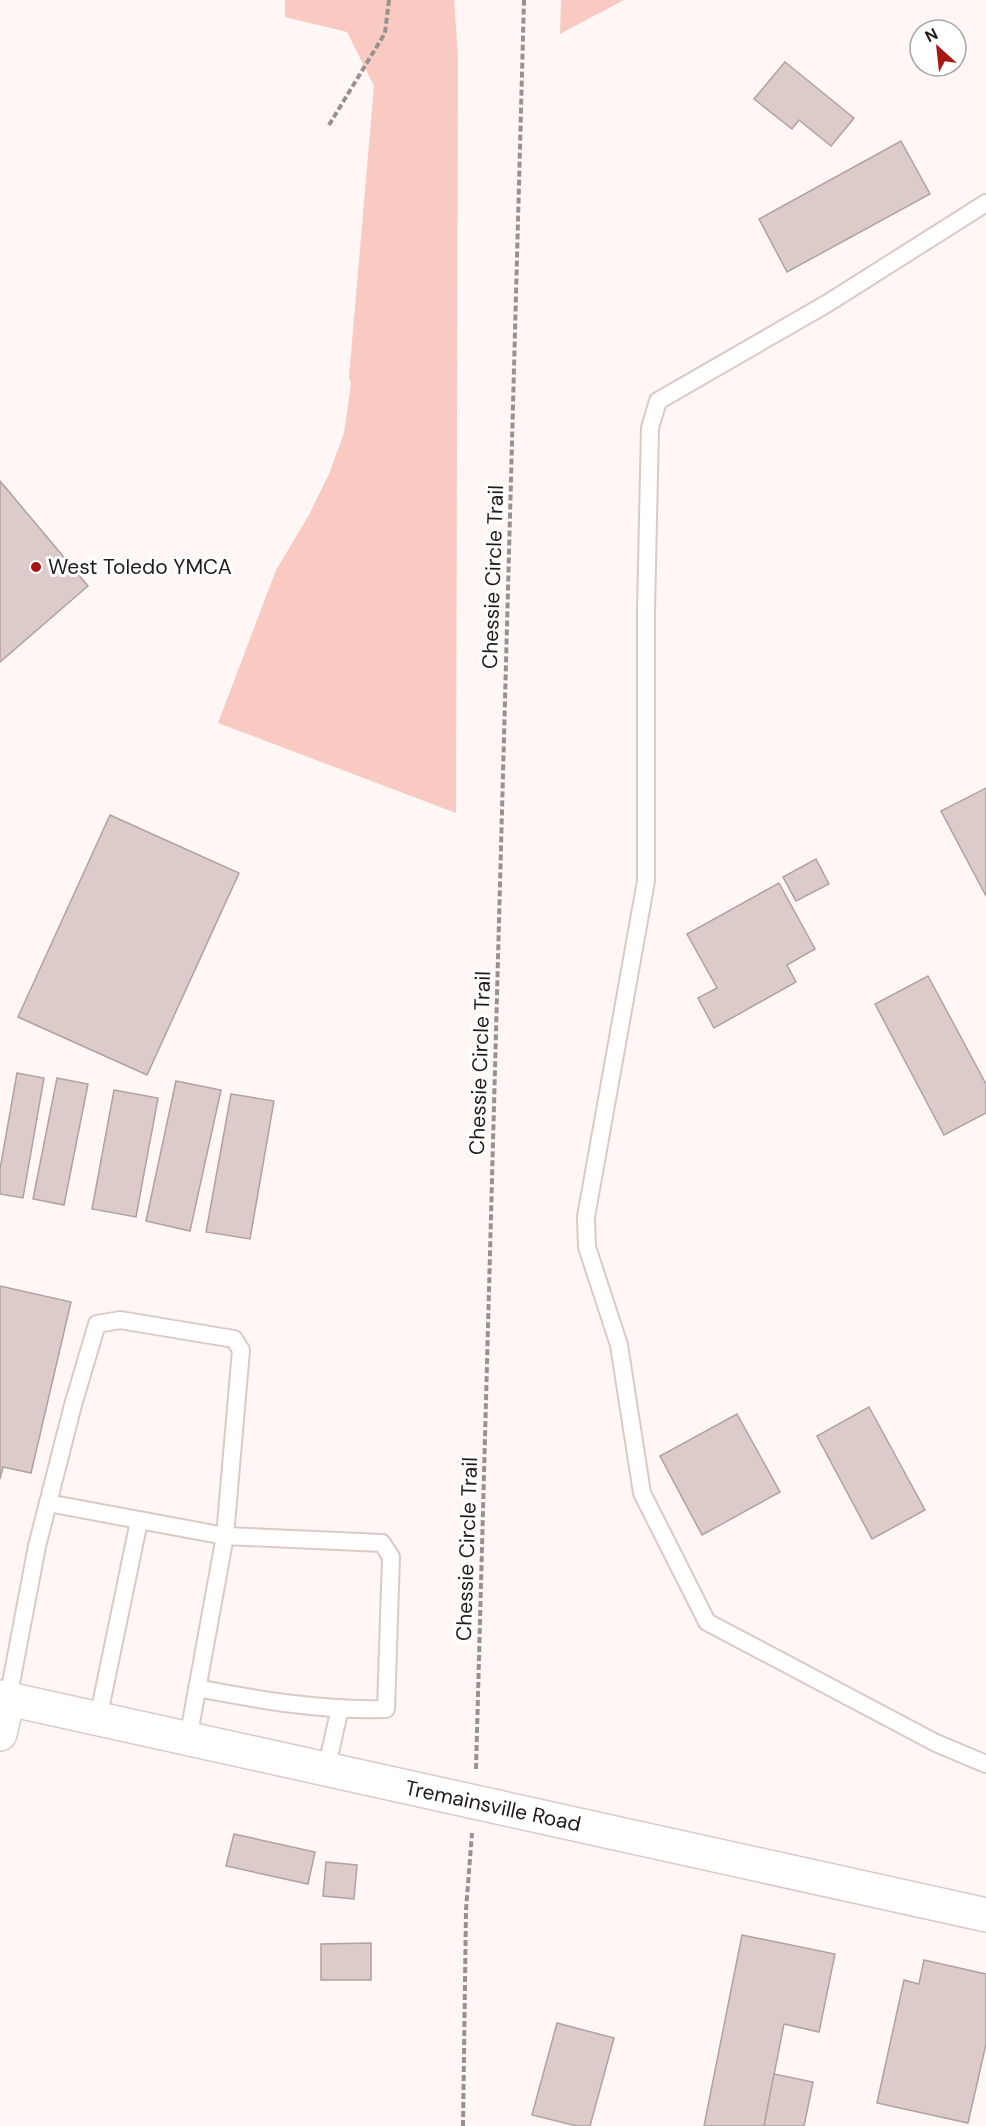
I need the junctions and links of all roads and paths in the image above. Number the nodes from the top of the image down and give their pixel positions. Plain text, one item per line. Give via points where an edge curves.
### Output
1 (389, 0) edge
2 (524, 0) edge
3 (329, 125) dead end
4 (986, 203) edge
5 (48, 1503) junction
6 (139, 1521) junction
7 (225, 1536) junction
8 (197, 1688) junction
9 (4, 1698) edge
10 (340, 1708) junction
11 (98, 1719) junction
12 (0, 1734) edge
13 (188, 1739) junction
14 (986, 1764) edge
15 (326, 1770) junction
16 (475, 1803) junction
17 (986, 1915) edge
18 (463, 2126) edge

1 - 3 path via 385,33
2 - 16 path, Chessie Circle Trail
4 - 14 lane via 828,303 658,401 650,428 646,880 586,1216 587,1247 619,1345 642,1493 706,1623 936,1743
5 - 6 lane
5 - 7 lane via 97,1324 120,1320 234,1339 241,1350
5 - 9 lane
6 - 7 lane
6 - 11 lane
7 - 8 lane
7 - 10 lane via 382,1543 391,1557 386,1709
8 - 10 lane via 258,1700
8 - 13 lane
9 - 11 street, Tremainsville Road
9 - 12 street
10 - 15 lane
11 - 13 street, Tremainsville Road
13 - 15 street, Tremainsville Road
15 - 16 street, Tremainsville Road
16 - 17 street, Tremainsville Road
16 - 18 path, Chessie Circle Trail via 466,1910

